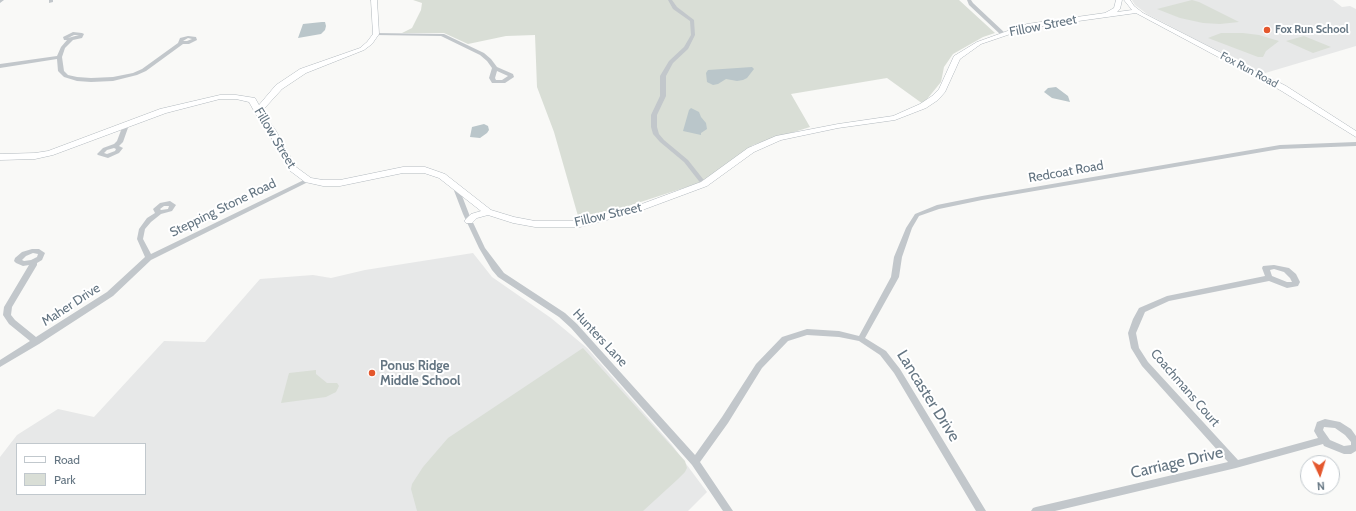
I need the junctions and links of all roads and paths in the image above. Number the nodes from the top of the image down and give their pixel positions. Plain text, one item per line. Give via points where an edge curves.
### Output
1 (374, 0) edge
2 (670, 0) edge
3 (969, 0) edge
4 (1128, 2) edge
5 (1118, 3) edge
6 (1138, 11) junction
7 (1108, 14) junction
8 (376, 34) junction
9 (1003, 34) junction
10 (71, 39) dead end
11 (181, 43) dead end
12 (59, 57) junction
13 (0, 66) edge
14 (495, 68) dead end
15 (258, 110) junction
16 (126, 125) junction
17 (1356, 135) edge
18 (1356, 144) edge
19 (116, 146) dead end
20 (0, 158) edge
21 (308, 180) junction
22 (704, 184) junction
23 (456, 188) junction
24 (488, 212) junction
25 (159, 213) dead end
26 (469, 221) junction
27 (149, 258) junction
28 (33, 262) dead end
29 (1269, 278) dead end
30 (861, 339) junction
31 (36, 342) junction
32 (0, 364) edge
33 (1324, 440) dead end
34 (695, 462) junction
35 (1236, 464) junction
36 (728, 511) edge
37 (981, 511) edge
38 (1036, 511) edge

1 - 8 street
2 - 22 street via 675,8 692,21 693,35 686,48 671,62 663,76 663,96 654,115 654,127 662,142 686,161
3 - 9 street
4 - 5 street
4 - 6 street
5 - 7 street via 1117,9
6 - 7 street, Fillow Street
6 - 17 street, Fox Run Road via 1283,88
7 - 9 street, Fillow Street via 1027,26
8 - 14 street via 442,34 486,57
8 - 15 street via 362,49 303,71 279,87
9 - 22 street, Fillow Street via 979,43 957,58 942,90 923,106 888,119 812,130 763,144 744,154
10 - 12 street via 63,47
11 - 12 street via 144,70 124,78 77,79 66,76 61,71
12 - 13 street
15 - 16 street, Fillow Street via 252,100 220,97 164,111
15 - 21 street, Fillow Street via 292,168
16 - 19 street
16 - 20 street, Fillow Street via 50,153
18 - 30 street, Redcoat Road via 1280,147 982,198 937,207 916,215 898,256 895,277
21 - 23 street, Fillow Street via 340,184 396,171 417,170 436,173
21 - 27 street, Stepping Stone Road
22 - 24 street, Fillow Street via 634,210 580,224 535,224
23 - 24 street, Fillow Street
23 - 26 street, Hunters Lane
24 - 26 street via 474,216
25 - 27 street via 142,229 140,239
26 - 34 street, Hunters Lane via 495,268 574,326
27 - 31 street, Maher Drive via 110,294
28 - 31 street via 8,307 7,315
29 - 35 street, Coachmans Court via 1167,299 1142,310 1132,333 1135,348 1145,364
30 - 34 street, Lancaster Drive via 839,334 808,332 785,339 759,366 726,420
30 - 37 street, Lancaster Drive via 883,353 897,371
31 - 32 street, Maher Drive
33 - 35 street, Carriage Drive
34 - 36 street, Hunters Lane
35 - 38 street, Carriage Drive

